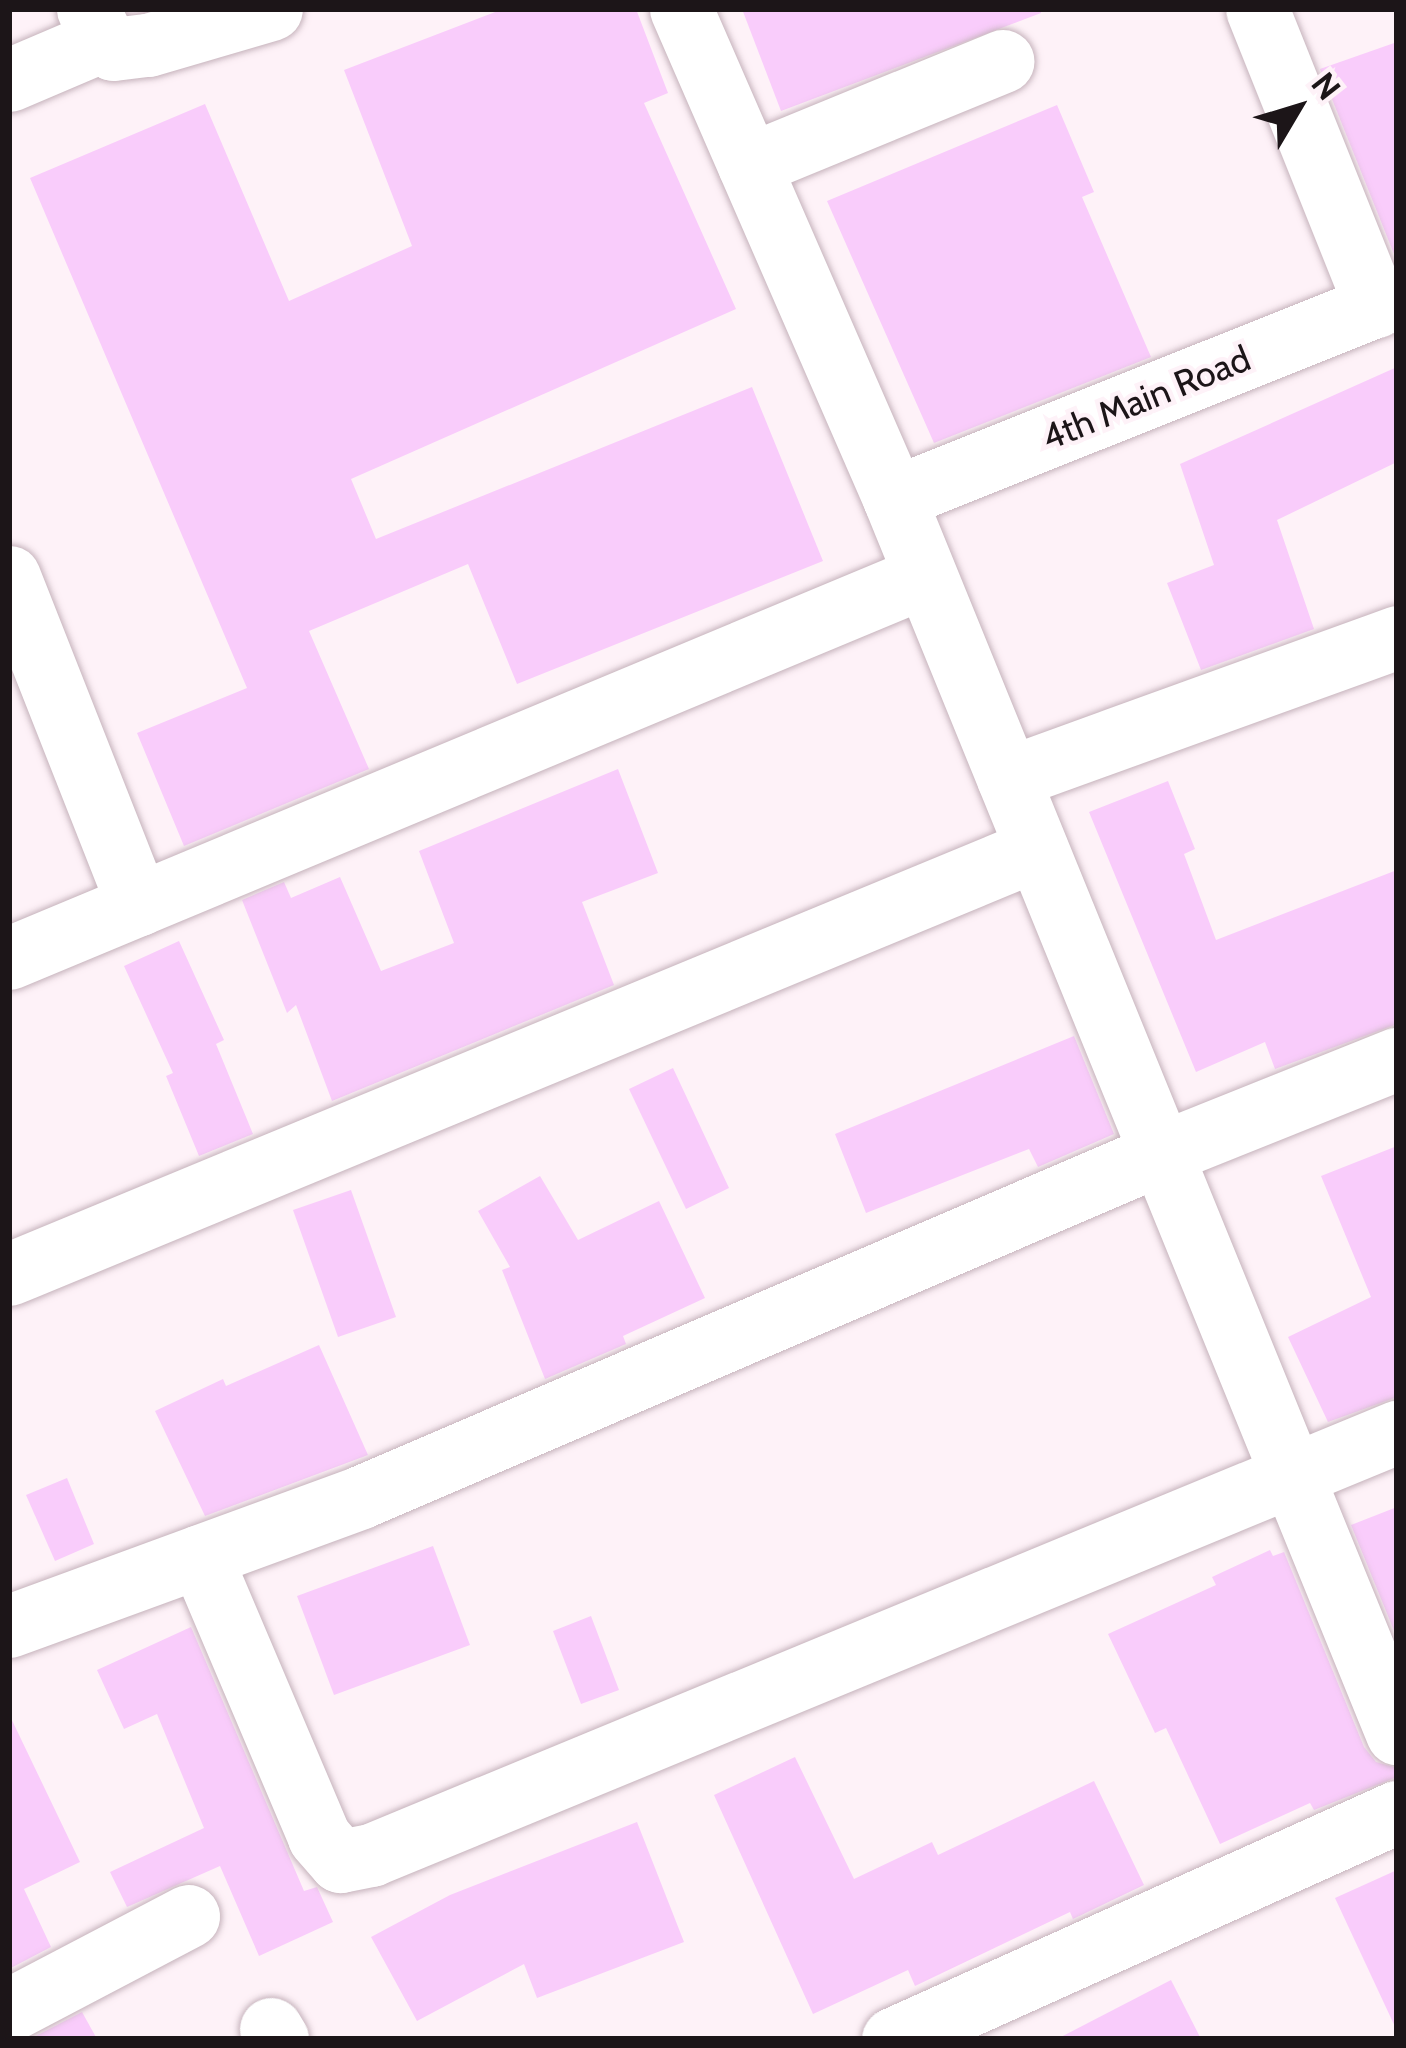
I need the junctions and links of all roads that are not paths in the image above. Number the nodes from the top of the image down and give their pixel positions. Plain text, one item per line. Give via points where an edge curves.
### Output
1 (271, 9) edge
2 (681, 9) edge
3 (1257, 9) edge
4 (95, 25) edge
5 (1004, 62) dead end
6 (9, 80) edge
7 (749, 165) junction
8 (1387, 302) edge
9 (894, 498) junction
10 (926, 576) junction
11 (9, 577) edge
12 (1397, 637) edge
13 (1008, 778) junction
14 (1037, 849) junction
15 (138, 904) junction
16 (9, 958) edge
17 (1397, 1059) edge
18 (1164, 1152) junction
19 (9, 1274) edge
20 (1397, 1432) edge
21 (1294, 1475) junction
22 (200, 1556) junction
23 (9, 1626) edge
24 (1397, 1733) edge
25 (1397, 1812) edge
26 (188, 1916) dead end
27 (16, 2018) edge
28 (892, 2039) edge

1 - 4 street via 113,49
2 - 7 street
3 - 8 street
4 - 6 street
5 - 7 street
7 - 9 street
8 - 9 street, 4th Main Road
9 - 10 street
10 - 13 street
10 - 15 street
11 - 15 street
12 - 13 street
13 - 14 street
14 - 18 street
14 - 19 street
15 - 16 street
17 - 18 street
18 - 21 street
18 - 22 street via 361,1497
20 - 21 street
21 - 22 street via 371,1855 340,1861 320,1838
21 - 24 street
22 - 23 street
25 - 28 street
26 - 27 street

